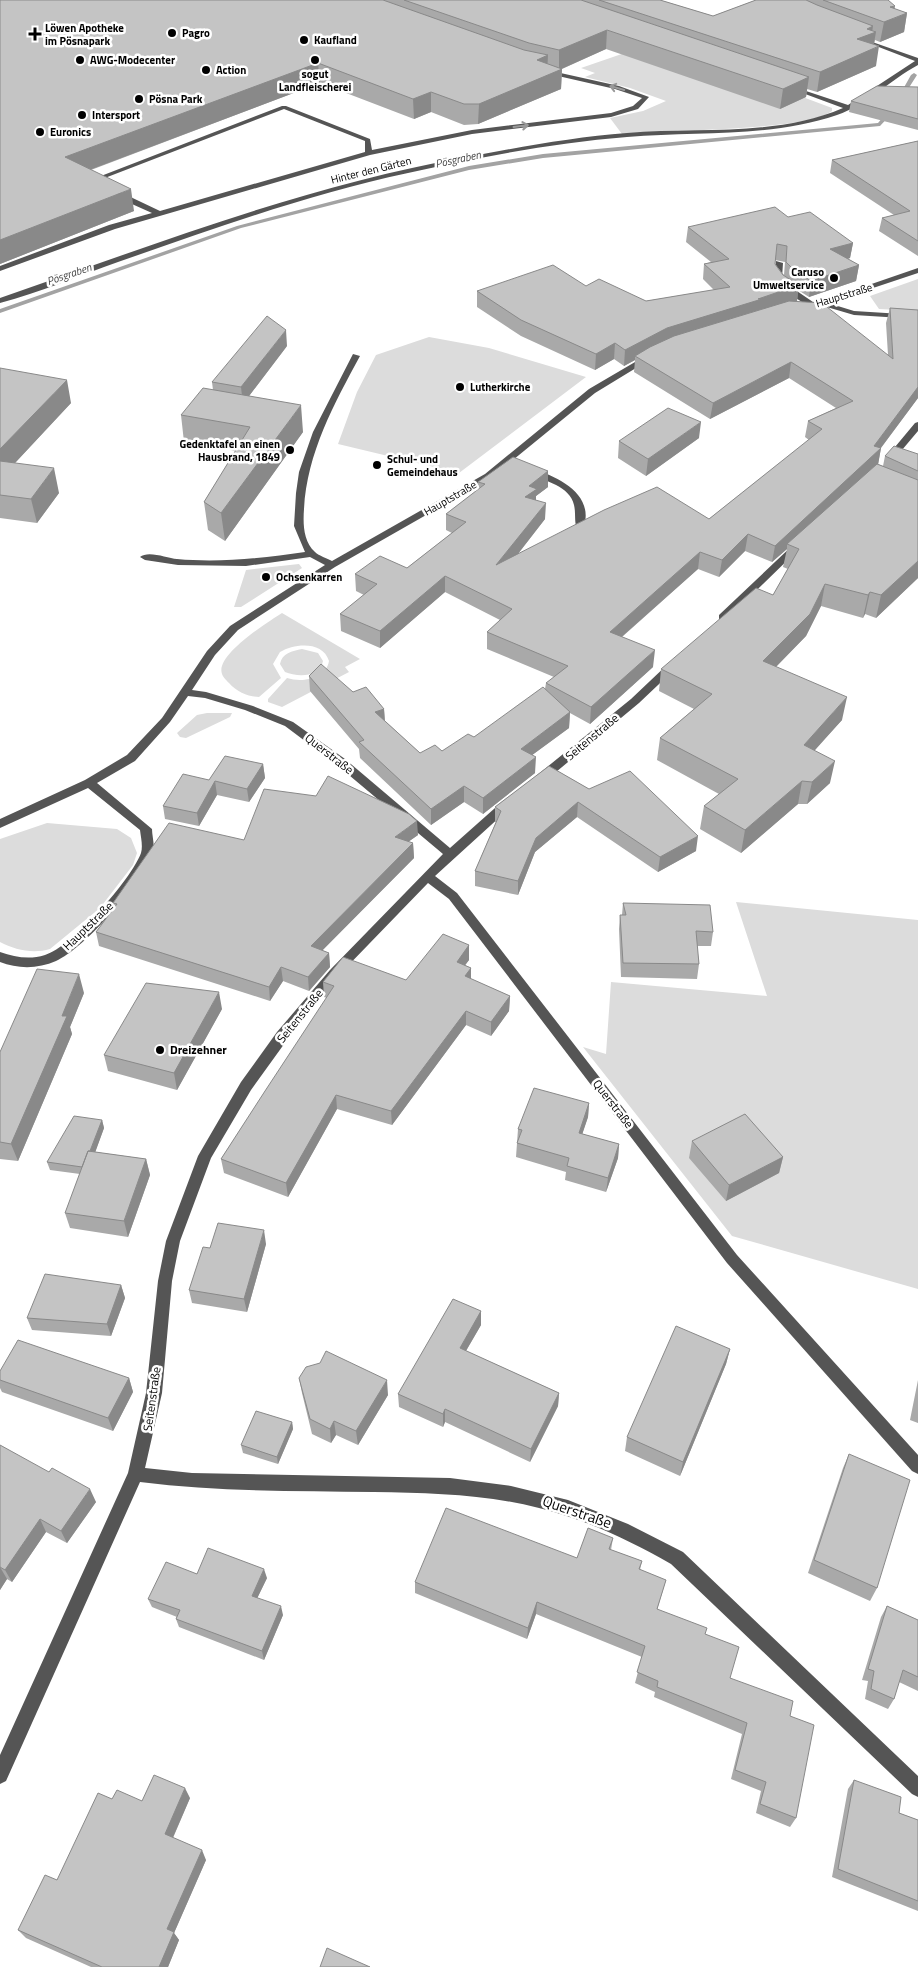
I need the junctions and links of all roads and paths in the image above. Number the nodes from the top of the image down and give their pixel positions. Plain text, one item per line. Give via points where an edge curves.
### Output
1 (852, 35) edge
2 (918, 61) edge
3 (542, 70) edge
4 (784, 86) edge
5 (849, 108) junction
6 (369, 153) junction
7 (100, 185) edge
8 (108, 189) edge
9 (158, 214) junction
10 (779, 263) edge
11 (0, 269) edge
12 (918, 270) edge
13 (0, 301) edge
14 (816, 304) junction
15 (792, 310) edge
16 (918, 317) edge
17 (661, 352) edge
18 (356, 356) dead end
19 (918, 425) edge
20 (515, 464) junction
21 (877, 474) edge
22 (580, 527) edge
23 (803, 540) edge
24 (311, 554) junction
25 (145, 557) dead end
26 (332, 565) junction
27 (712, 627) edge
28 (684, 654) edge
29 (186, 692) junction
30 (89, 783) junction
31 (0, 824) edge
32 (450, 854) junction
33 (428, 877) junction
34 (0, 957) edge
35 (918, 1466) edge
36 (136, 1474) junction
37 (0, 1774) edge
38 (918, 1788) edge

1 - 2 street
2 - 5 street, Hinter den Gärten
6 -> 3 street via 472,132 611,114 633,109 646,97
4 - 5 street
5 - 13 street, Hinter den Gärten via 774,127 626,135 464,160 360,183 264,210 171,248
6 - 7 street via 368,140 284,107 92,181
6 - 9 street
8 - 9 street
9 - 11 street via 112,227
10 - 14 street via 778,278 785,287
12 - 14 street, Hauptstraße
14 - 15 street, Hauptstraße
14 - 16 street via 860,313
17 - 20 street, Hauptstraße via 592,391
18 - 24 street via 334,398 302,480 300,532
19 - 21 street
20 - 22 street via 571,490 577,496 581,510
20 - 26 street, Hauptstraße via 488,476
23 - 27 street
24 - 25 street via 246,563 178,562
24 - 26 street
26 - 29 street, Hauptstraße via 234,628 211,653
28 - 32 street, Seitenstraße via 635,701 490,817
29 - 30 street, Hauptstraße via 166,720 131,758
29 - 32 street, Querstraße via 249,708 289,724 341,762
30 - 31 street, Hauptstraße
30 - 34 street, Hauptstraße via 146,829 147,851 109,909 58,954 40,961 20,963
32 - 33 street, Seitenstraße
33 - 35 street, Querstraße via 453,896 732,1259
33 - 36 street, Seitenstraße via 334,973 282,1036 246,1086 205,1156 172,1241 154,1393
36 - 37 street, Seitenstraße
36 - 38 street, Querstraße via 192,1481 450,1486 538,1498 591,1515 643,1537 677,1558

